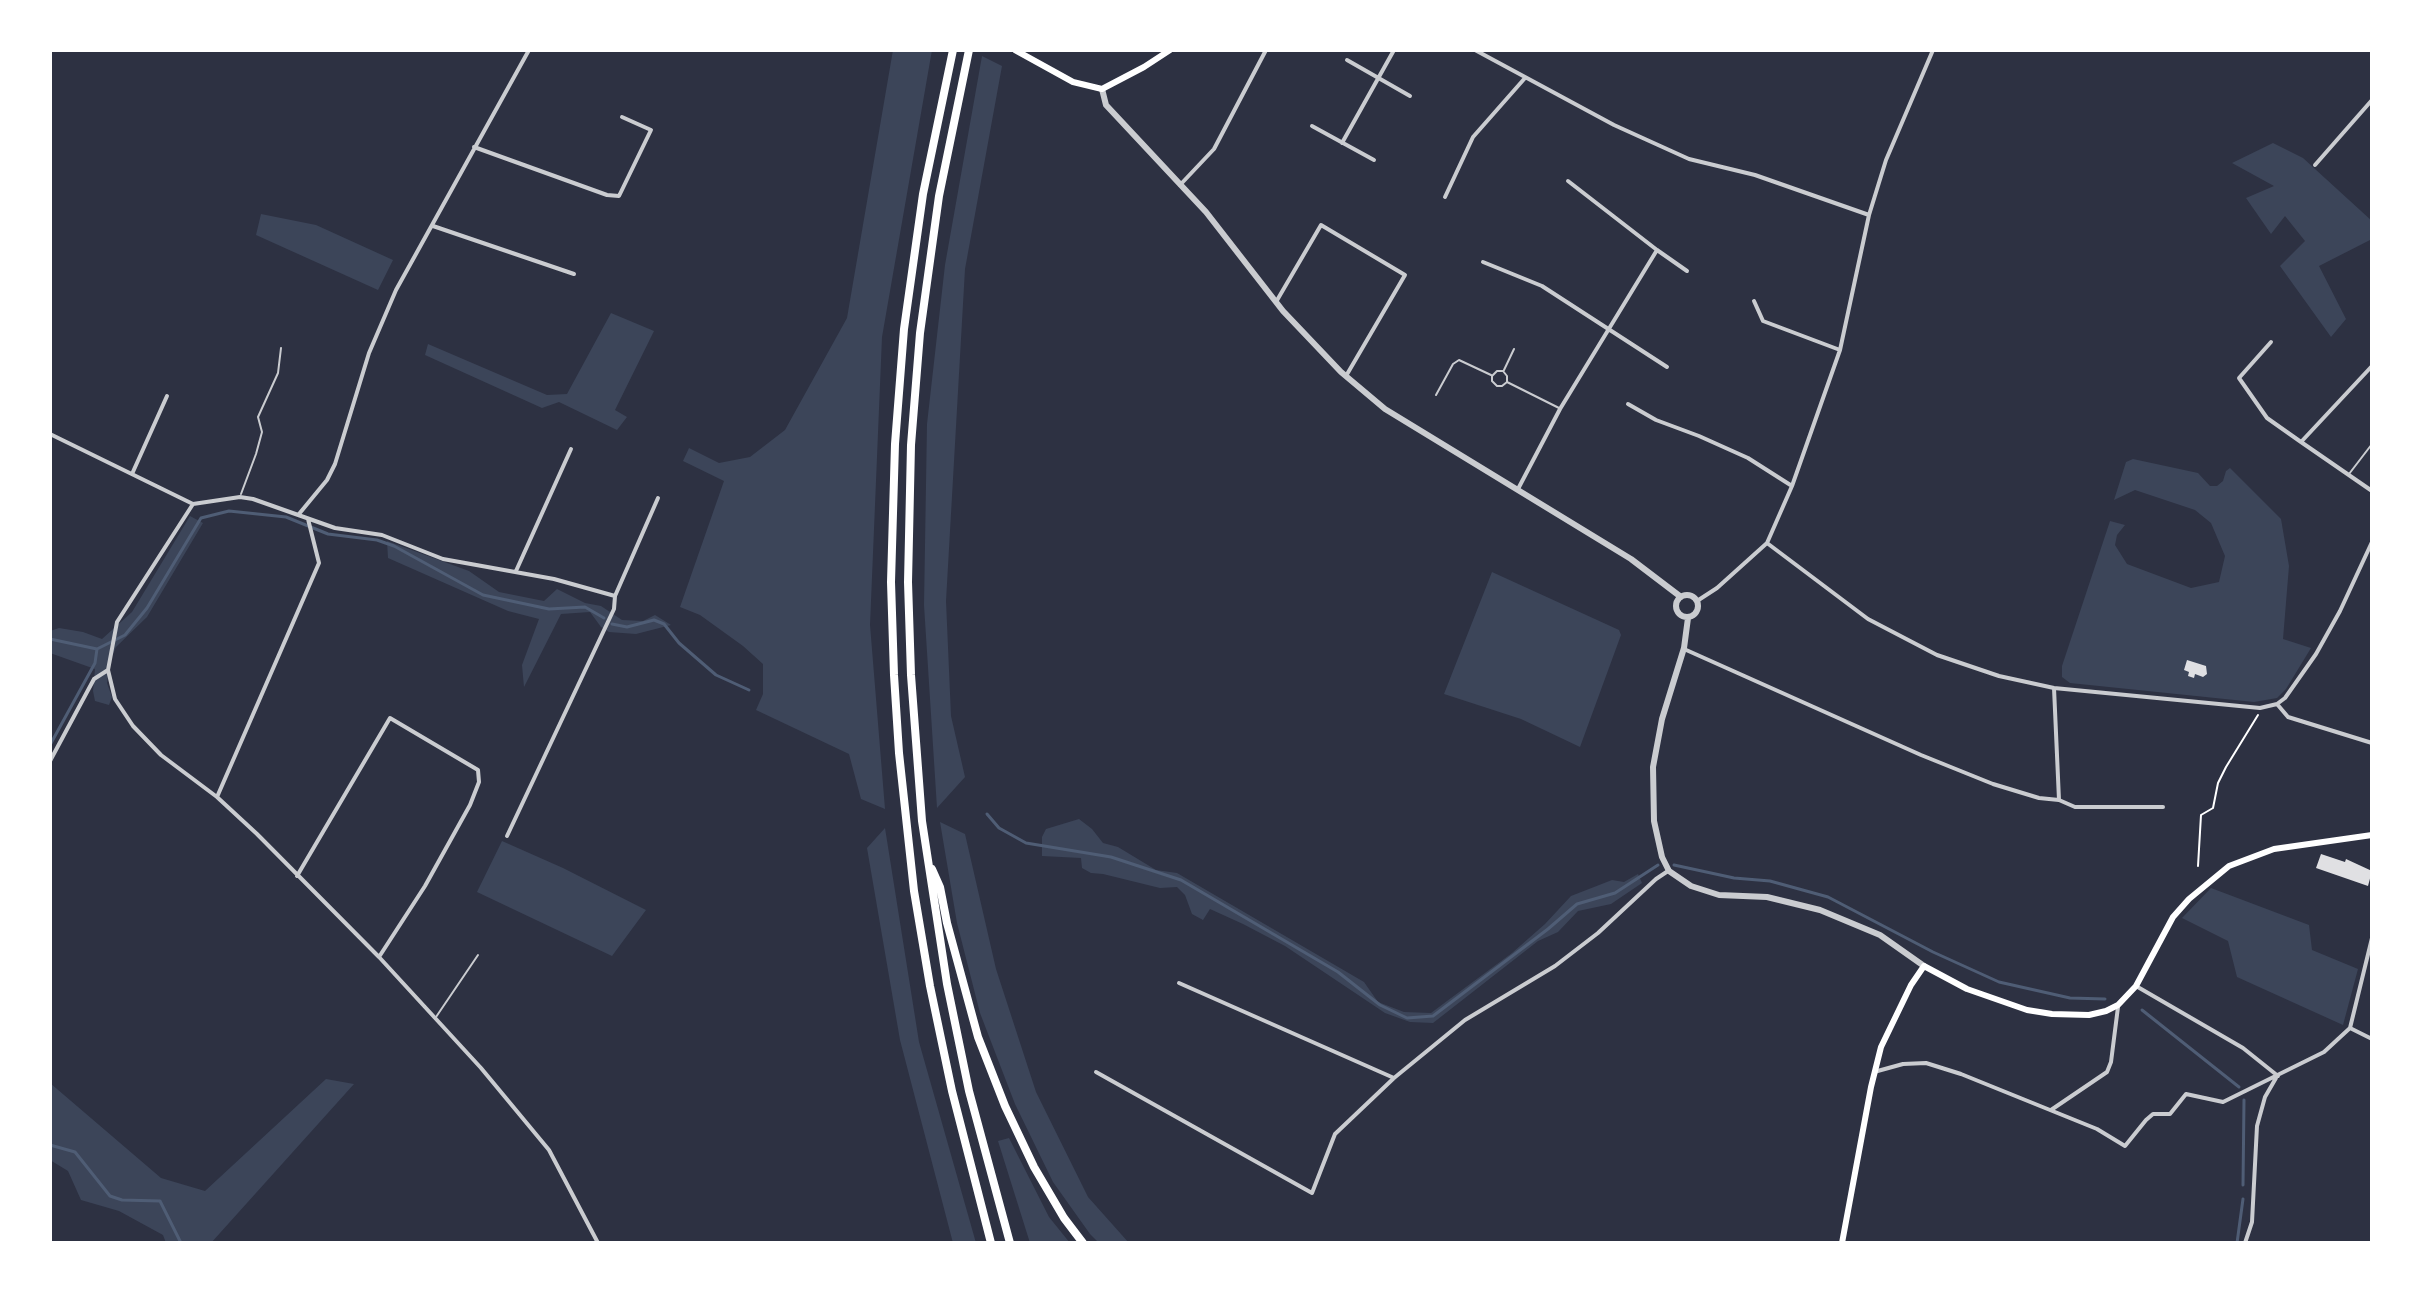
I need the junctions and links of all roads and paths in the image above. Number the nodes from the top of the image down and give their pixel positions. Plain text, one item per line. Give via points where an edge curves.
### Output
1 (529, 50) edge
2 (953, 50) edge
3 (969, 50) edge
4 (1015, 50) edge
5 (1170, 50) edge
6 (1266, 50) edge
7 (1394, 50) edge
8 (1475, 50) edge
9 (1933, 50) edge
10 (1347, 60) dead end
11 (1378, 78) junction
12 (1525, 78) junction
13 (1102, 89) junction
14 (1410, 96) dead end
15 (2372, 100) edge
16 (622, 117) dead end
17 (1312, 126) dead end
18 (1342, 143) junction
19 (474, 147) junction
20 (1374, 160) dead end
21 (2315, 165) dead end
22 (1568, 181) dead end
23 (1180, 185) junction
24 (1445, 197) dead end
25 (1869, 215) junction
26 (433, 226) junction
27 (1657, 250) junction
28 (1483, 262) dead end
29 (1687, 271) dead end
30 (574, 274) dead end
31 (1754, 301) dead end
32 (1276, 302) junction
33 (1607, 330) junction
34 (2271, 342) dead end
35 (281, 348) dead end
36 (1514, 349) dead end
37 (1840, 350) junction
38 (2372, 366) edge
39 (1667, 367) dead end
40 (1503, 371) junction
41 (1346, 376) junction
42 (1492, 376) junction
43 (1507, 382) junction
44 (1436, 395) dead end
45 (167, 396) dead end
46 (1628, 404) dead end
47 (1560, 409) junction
48 (50, 434) edge
49 (2301, 442) junction
50 (2372, 444) edge
51 (571, 449) dead end
52 (132, 474) junction
53 (2348, 475) junction
54 (1792, 486) junction
55 (1518, 489) junction
56 (2372, 491) edge
57 (240, 497) junction
58 (658, 498) dead end
59 (193, 504) junction
60 (299, 514) junction
61 (309, 520) junction
62 (2372, 542) edge
63 (1767, 543) junction
64 (516, 571) junction
65 (615, 596) junction
66 (1681, 597) junction
67 (1697, 601) junction
68 (1688, 618) junction
69 (1684, 648) junction
70 (108, 670) junction
71 (2054, 688) junction
72 (2277, 704) junction
73 (2260, 708) junction
74 (2372, 743) edge
75 (50, 761) edge
76 (217, 797) junction
77 (2059, 800) junction
78 (2163, 807) dead end
79 (2372, 835) edge
80 (507, 836) dead end
81 (927, 856) junction
82 (2198, 866) dead end
83 (1669, 871) junction
84 (297, 876) junction
85 (2372, 938) edge
86 (2371, 949) edge
87 (478, 955) dead end
88 (379, 957) junction
89 (1924, 966) junction
90 (1179, 983) dead end
91 (2136, 986) junction
92 (2118, 1005) junction
93 (435, 1018) junction
94 (2350, 1028) junction
95 (2372, 1039) edge
96 (1096, 1072) dead end
97 (1874, 1072) junction
98 (2278, 1076) junction
99 (1394, 1078) junction
100 (2051, 1110) junction
101 (598, 1243) edge
102 (991, 1243) edge
103 (1010, 1243) edge
104 (1083, 1243) edge
105 (1842, 1243) edge
106 (2245, 1243) edge

1 - 19 street
2 - 102 highway via 923,194 904,329 895,444 893,660 918,918 952,1091
3 - 81 highway via 939,196 911,445 911,675
4 - 13 main road via 1073,82
5 - 13 main road
6 - 23 street via 1214,149
7 - 11 street
8 - 12 street
9 - 25 street via 1886,160
10 - 11 street
11 - 14 street
11 - 18 street
12 - 24 street via 1473,137
12 - 25 street via 1689,159 1755,175
13 - 23 street via 1106,105
15 - 21 street
16 - 19 street via 651,130 619,196
17 - 18 street
18 - 20 street
19 - 26 street
22 - 27 street
23 - 32 street
25 - 37 street
26 - 30 street
26 - 60 street via 396,290 369,353 335,464
27 - 29 street
27 - 33 street
28 - 33 street via 1542,286
31 - 37 street via 1763,321
32 - 41 street
32 - 41 street via 1321,225 1405,275
33 - 39 street
33 - 47 street
34 - 49 street via 2239,378 2267,418
35 - 57 lane via 278,373 258,417 262,432 256,454
36 - 40 lane
37 - 54 street
38 - 49 street
40 - 42 lane
40 - 43 lane
41 - 55 street via 1385,409
42 - 43 lane via 1497,386
42 - 44 lane via 1459,360
43 - 47 lane
45 - 52 street
46 - 54 street via 1748,458
47 - 55 street
48 - 52 street
49 - 53 street
50 - 53 lane
51 - 64 street
52 - 59 street
53 - 56 street
54 - 63 street
55 - 66 street via 1631,559
57 - 59 street
57 - 60 street
58 - 65 street
59 - 70 street via 117,622
60 - 61 street
61 - 64 street via 382,535 443,559
61 - 76 street via 319,563
62 - 72 street via 2316,654
63 - 67 street
63 - 71 street via 1868,619 1937,655
64 - 65 street
65 - 80 street via 614,609
66 - 67 street
66 - 68 street via 1676,611
67 - 68 street via 1697,611
68 - 69 street
69 - 77 street via 1921,755 1993,784
69 - 83 street via 1653,767 1654,821
70 - 75 street via 94,679
70 - 76 street via 115,699 133,726 161,755
71 - 73 street
71 - 77 street
72 - 73 street
72 - 74 street via 2288,717
73 - 82 path via 2222,775 2213,808 2201,815
76 - 84 street
77 - 78 street via 2075,807
79 - 91 main road via 2274,849 2229,866 2173,917
81 - 103 highway via 969,1091
81 - 104 highway via 940,887 978,1037 1005,1106 1034,1167
83 - 89 street via 1691,886 1719,895 1767,897 1820,910 1880,935
83 - 99 street via 1555,966 1465,1020
84 - 88 street
84 - 88 street via 390,718 478,770 470,805
85 - 86 street
86 - 94 street
87 - 93 lane
88 - 93 street
89 - 92 main road via 1967,989 2027,1010 2089,1015
89 - 97 main road via 1890,1025
90 - 99 street
91 - 92 main road
91 - 98 street via 2243,1048
92 - 100 street via 2107,1072
93 - 101 street via 549,1150
94 - 95 street
94 - 98 street via 2324,1052
96 - 99 street via 1312,1193 1335,1134
97 - 100 street via 1926,1063
97 - 105 main road
98 - 100 street via 2223,1102 2186,1094 2170,1114 2153,1114 2125,1146
98 - 106 street via 2257,1126 2252,1222

